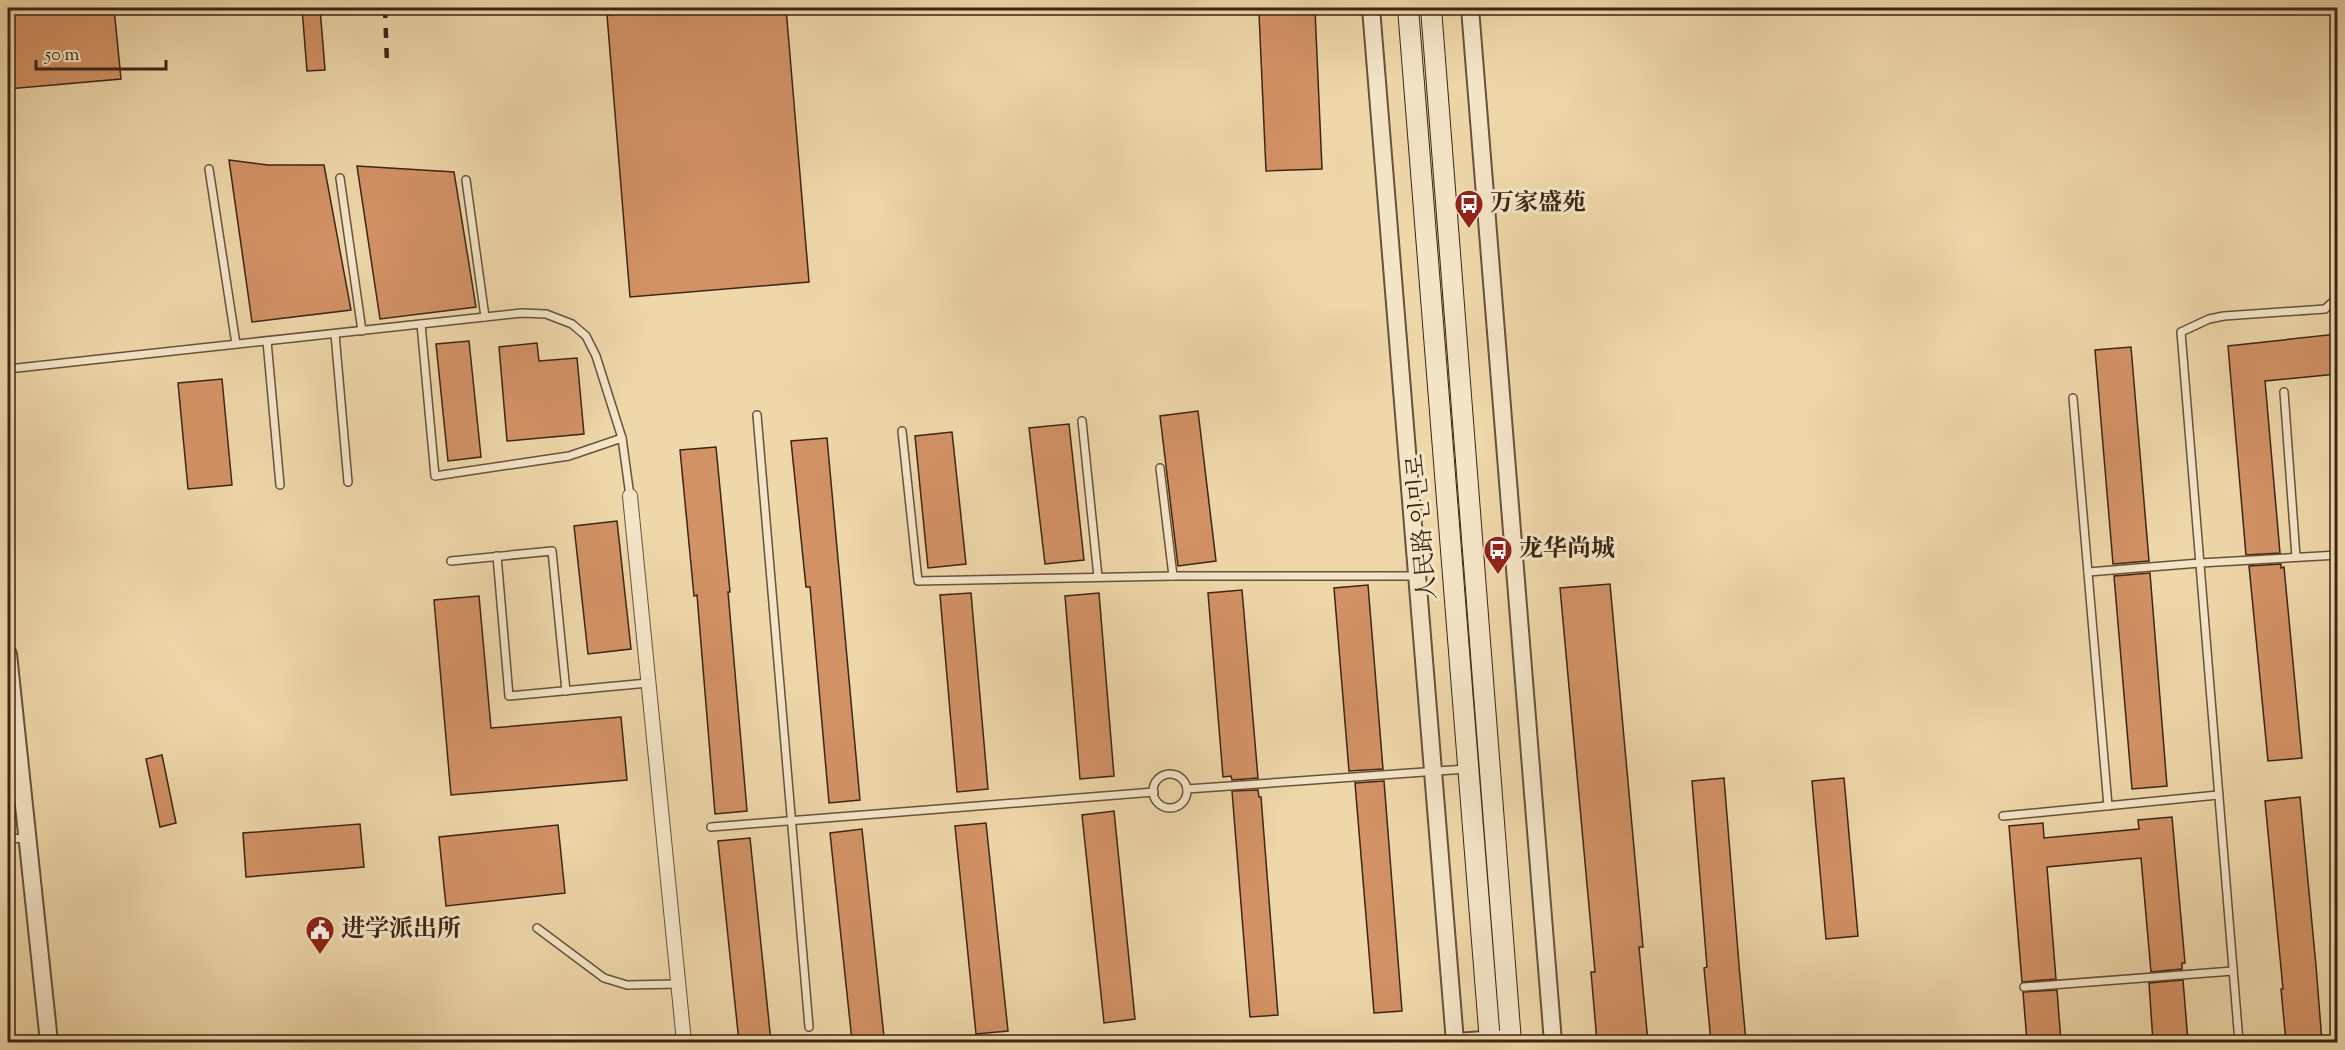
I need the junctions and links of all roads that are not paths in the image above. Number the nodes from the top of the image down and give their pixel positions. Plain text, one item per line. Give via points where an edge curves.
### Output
1 (1371, 8) edge
2 (1408, 8) edge
3 (1431, 8) edge
4 (1470, 8) edge
5 (209, 169) dead end
6 (340, 178) dead end
7 (466, 180) dead end
8 (2337, 297) edge
9 (485, 317) junction
10 (421, 324) junction
11 (362, 331) junction
12 (335, 334) junction
13 (267, 341) junction
14 (236, 344) junction
15 (8, 369) edge
16 (2284, 392) dead end
17 (2073, 398) dead end
18 (757, 414) dead end
19 (1082, 421) dead end
20 (902, 431) dead end
21 (622, 438) junction
22 (1160, 468) dead end
23 (348, 482) dead end
24 (280, 485) dead end
25 (630, 496) joint
26 (2337, 555) edge
27 (496, 556) junction
28 (2295, 557) junction
29 (452, 561) dead end
30 (2200, 562) junction
31 (2337, 570) edge
32 (2088, 572) junction
33 (1173, 576) junction
34 (1417, 576) junction
35 (1098, 577) junction
36 (8, 654) edge
37 (648, 683) junction
38 (566, 691) junction
39 (1468, 769) junction
40 (1433, 771) junction
41 (1187, 789) junction
42 (1154, 792) junction
43 (2218, 795) junction
44 (2108, 806) junction
45 (2003, 816) dead end
46 (791, 821) junction
47 (711, 827) dead end
48 (27, 838) junction
49 (8, 839) edge
50 (537, 928) dead end
51 (2233, 971) junction
52 (678, 984) junction
53 (2024, 987) dead end
54 (808, 1027) dead end
55 (1511, 1040) edge
56 (1490, 1041) edge
57 (48, 1042) edge
58 (684, 1042) edge
59 (1455, 1042) edge
60 (1553, 1042) edge
61 (2239, 1042) edge

1 - 34 street
2 - 39 main road, 人民路 인민로
3 - 55 main road, 人民路 인민로
4 - 60 street
5 - 14 lane
6 - 11 lane
7 - 9 lane
8 - 30 lane via 2325,309 2224,316 2181,332
9 - 10 lane
9 - 21 lane via 546,314 572,324 586,336
10 - 11 lane
10 - 21 lane via 435,476 568,456
11 - 12 lane
12 - 13 lane
12 - 23 lane
13 - 14 lane
13 - 24 lane
14 - 15 lane
16 - 28 lane
17 - 32 lane
18 - 46 lane
19 - 35 lane
20 - 35 lane via 918,580
21 - 25 lane
22 - 33 lane
25 - 37 street
26 - 28 lane
26 - 31 lane
27 - 29 lane
27 - 38 lane via 552,551
27 - 38 lane via 509,696
28 - 30 lane
30 - 32 lane
30 - 43 lane
32 - 44 lane
33 - 34 lane
33 - 35 lane
34 - 40 street
36 - 48 street
37 - 38 lane
37 - 52 street
39 - 40 lane
39 - 56 main road, 人民路 인민로
40 - 41 lane
40 - 59 street
41 - 42 lane via 1182,779 1166,775 1157,782
41 - 42 lane via 1182,804 1172,808 1157,802
42 - 46 lane
43 - 44 lane
43 - 51 lane
44 - 45 lane
46 - 47 lane
46 - 54 lane
48 - 49 lane
48 - 57 street
50 - 52 lane via 604,978 627,985
51 - 53 lane
51 - 61 lane
52 - 58 street
55 - 56 street
56 - 59 street

